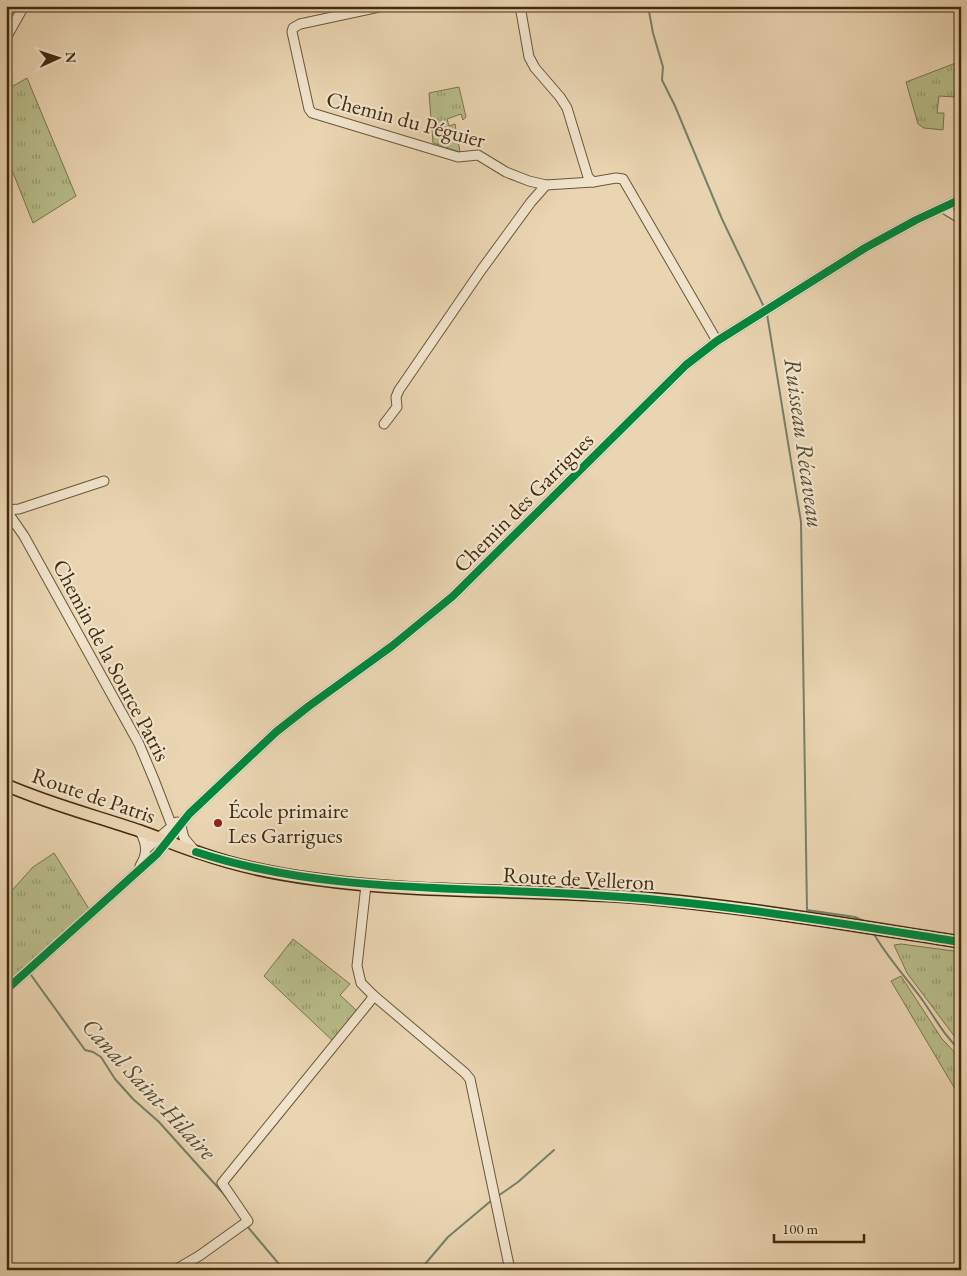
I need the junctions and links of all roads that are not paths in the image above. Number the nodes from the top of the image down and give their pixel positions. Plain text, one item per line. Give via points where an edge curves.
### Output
1 (24, 6) edge
2 (384, 6) edge
3 (520, 6) edge
4 (6, 38) edge
5 (593, 182) junction
6 (546, 185) junction
7 (961, 199) edge
8 (943, 208) junction
9 (961, 219) edge
10 (717, 341) junction
11 (384, 424) dead end
12 (104, 481) dead end
13 (6, 510) edge
14 (6, 784) edge
15 (177, 826) junction
16 (140, 831) junction
17 (162, 840) junction
18 (147, 848) junction
19 (196, 852) junction
20 (139, 869) junction
21 (366, 885) junction
22 (961, 942) edge
23 (6, 990) edge
24 (373, 995) junction
25 (176, 1270) edge
26 (510, 1270) edge

1 - 4 street
2 - 6 street, Chemin du Péguier via 294,28 292,32 312,112 458,157 478,155 506,172
3 - 5 street via 529,57 567,108 588,177
5 - 6 street, Chemin du Péguier
5 - 10 street, Chemin du Péguier via 616,178 626,182
6 - 11 street via 482,269 399,390 397,407
7 - 8 street, Chemin des Garrigues
8 - 9 street
8 - 10 street, Chemin des Garrigues via 866,248
10 - 15 street, Chemin des Garrigues via 672,377 453,596 276,732
12 - 13 street via 19,509
13 - 15 street, Chemin de la Source Patris via 24,536 139,744
14 - 16 main road, Route de Patris via 41,799
15 - 17 street, Chemin des Garrigues
15 - 19 street
16 - 17 main road, Route de Patris
16 - 18 street
17 - 18 street, Chemin des Garrigues
17 - 19 main road, Route de Patris
17 - 20 street, Chemin des Garrigues via 157,854
18 - 20 street, Chemin des Garrigues
19 - 21 main road, Route de Velleron via 271,872
20 - 23 street, Chemin des Garrigues
21 - 22 main road, Route de Velleron via 674,901
21 - 24 street via 357,966 361,983
24 - 25 street via 222,1183 248,1221
24 - 26 street via 470,1079

